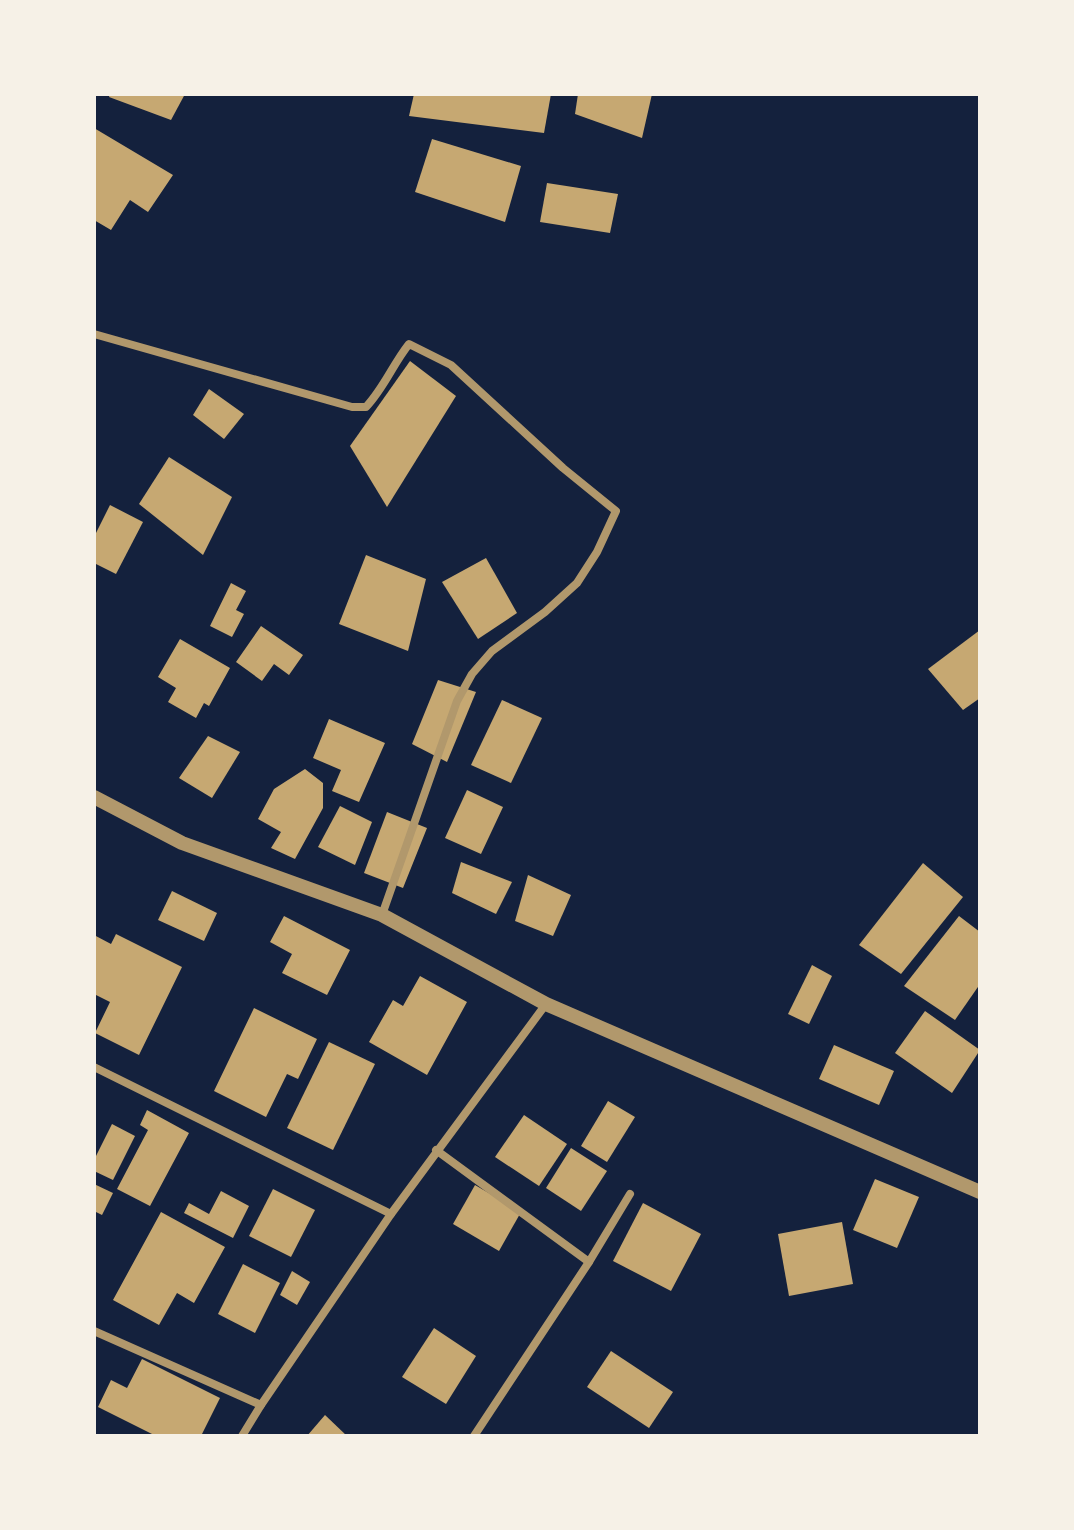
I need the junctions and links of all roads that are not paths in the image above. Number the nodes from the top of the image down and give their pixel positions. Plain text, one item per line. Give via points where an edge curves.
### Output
1 (94, 334) edge
2 (94, 797) edge
3 (382, 915) junction
4 (546, 1004) junction
5 (94, 1067) edge
6 (436, 1150) junction
7 (980, 1192) edge
8 (630, 1194) dead end
9 (391, 1214) junction
10 (589, 1262) junction
11 (94, 1331) edge
12 (261, 1405) junction
13 (242, 1436) edge
14 (474, 1436) edge

1 - 3 street via 352,407 366,407 378,394 409,344 451,365 616,511 577,583 492,651 472,674 457,701
2 - 3 street via 182,843
3 - 4 street
4 - 6 street
4 - 7 street
5 - 9 street
6 - 9 street
6 - 10 street
8 - 10 street
9 - 12 street
10 - 14 street
11 - 12 street
12 - 13 street

